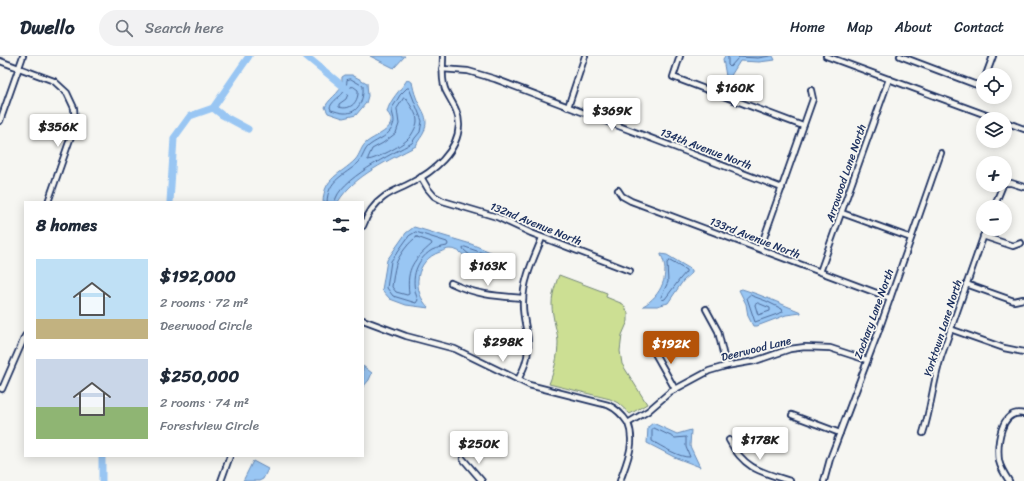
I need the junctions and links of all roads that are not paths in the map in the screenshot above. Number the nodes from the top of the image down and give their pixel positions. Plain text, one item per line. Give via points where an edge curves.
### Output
1 (23, 56) edge
2 (443, 56) edge
3 (585, 56) edge
4 (680, 56) edge
5 (826, 56) edge
6 (900, 56) edge
7 (993, 56) edge
8 (845, 57) edge
9 (0, 61) edge
10 (843, 62) junction
11 (19, 68) junction
12 (442, 68) junction
13 (989, 68) edge
14 (889, 79) junction
15 (976, 84) edge
16 (810, 90) dead end
17 (568, 107) junction
18 (978, 112) edge
19 (0, 121) edge
20 (1012, 125) edge
21 (803, 126) junction
22 (1024, 129) edge
23 (941, 153) dead end
24 (421, 177) junction
25 (1012, 183) edge
26 (1024, 187) edge
27 (782, 188) junction
28 (618, 190) dead end
29 (48, 201) edge
30 (842, 213) junction
31 (364, 224) edge
32 (983, 236) joint
33 (542, 238) junction
34 (911, 238) junction
35 (1021, 243) dead end
36 (760, 249) junction
37 (630, 271) dead end
38 (820, 272) junction
39 (451, 283) dead end
40 (966, 284) junction
41 (523, 298) junction
42 (890, 298) junction
43 (1023, 299) edge
44 (706, 309) dead end
45 (364, 320) edge
46 (950, 329) junction
47 (24, 338) edge
48 (652, 350) dead end
49 (1024, 352) edge
50 (867, 360) junction
51 (726, 366) junction
52 (518, 380) junction
53 (1, 388) edge
54 (675, 389) junction
55 (1024, 414) edge
56 (792, 415) dead end
57 (628, 423) junction
58 (840, 433) junction
59 (923, 433) dead end
60 (729, 440) dead end
61 (230, 457) edge
62 (463, 459) dead end
63 (221, 481) edge
64 (482, 481) edge
65 (620, 481) edge
66 (790, 481) edge
67 (824, 481) edge
68 (1009, 481) edge

1 - 11 street
2 - 12 street
3 - 17 street
4 - 21 street via 673,77
5 - 10 street
6 - 15 street
7 - 13 street
8 - 10 street
9 - 11 street
10 - 14 street
11 - 19 street
11 - 29 street via 54,81 67,93 74,108 75,125
12 - 17 street, 134th Avenue North via 480,74
12 - 24 street via 446,90 456,106 458,134 446,156
14 - 18 street
14 - 30 street, Arrowood Lane North
16 - 21 street via 813,99
17 - 27 street, 134th Avenue North
20 - 22 street
21 - 27 street
23 - 34 street, Zachary Lane North
24 - 31 street via 383,197
24 - 33 street, 132nd Avenue North via 434,196 443,201 497,217
25 - 26 street
27 - 36 street
28 - 36 street, 133rd Avenue North via 631,201
30 - 34 street
30 - 38 street, Arrowood Lane North
32 - 35 street via 1013,246
32 - 40 street, Yorktown Lane North
33 - 37 street, 132nd Avenue North
33 - 41 street via 526,280
34 - 42 street, Zachary Lane North
36 - 38 street, 133rd Avenue North
38 - 42 street, 133rd Avenue North
39 - 41 street via 485,295
40 - 43 street via 1014,301
40 - 46 street, Yorktown Lane North
41 - 52 street via 528,348
42 - 50 street, Zachary Lane North
44 - 51 street via 718,331
45 - 52 street via 406,336 455,349
46 - 49 street via 1004,348
46 - 59 street, Yorktown Lane North via 935,376
47 - 53 street
48 - 54 street
50 - 51 street, Deerwood Lane via 830,348 805,347
50 - 58 street, Zachary Lane North
51 - 54 street, Deerwood Lane via 709,371
52 - 57 street via 608,405 619,412
54 - 57 street, Deerwood Lane
55 - 68 street via 1014,413 1008,417 1000,436 1000,463
56 - 58 street
57 - 65 street via 632,447
58 - 67 street, Zachary Lane North
60 - 66 street via 744,462
61 - 63 street
62 - 64 street

